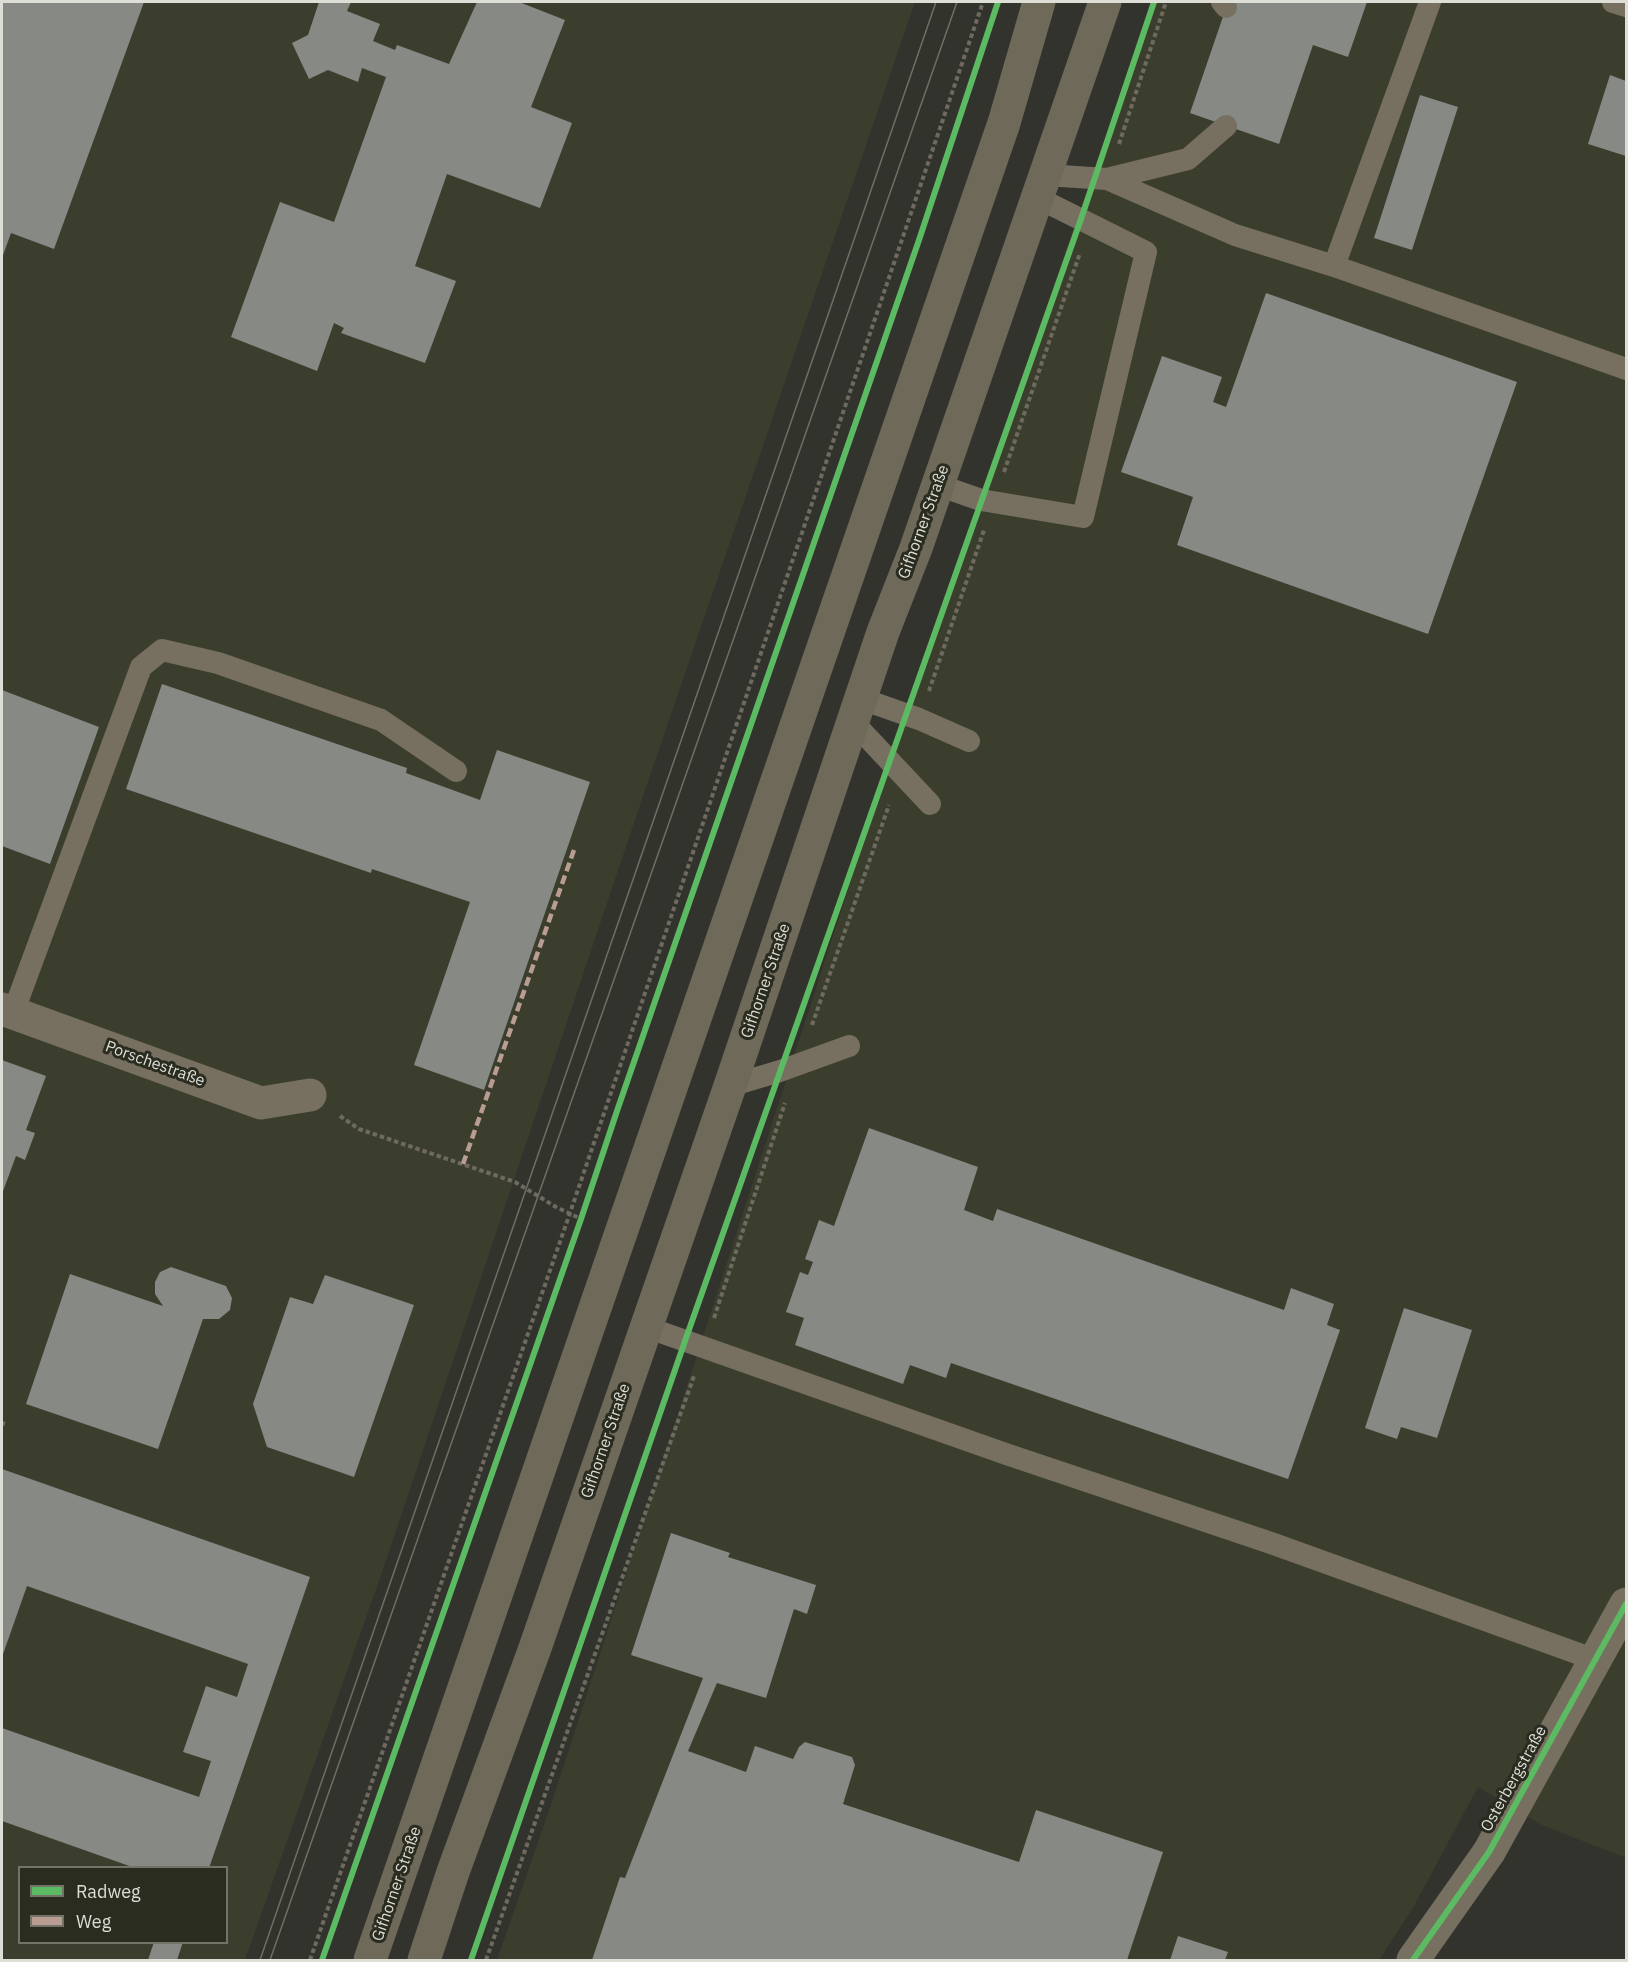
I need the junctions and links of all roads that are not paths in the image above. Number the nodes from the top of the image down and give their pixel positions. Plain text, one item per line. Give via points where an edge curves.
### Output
1 (1039, 2) edge
2 (1105, 2) edge
3 (1430, 2) edge
4 (1613, 2) edge
5 (1626, 6) edge
6 (1226, 126) dead end
7 (1107, 179) junction
8 (1042, 187) junction
9 (1334, 266) junction
10 (1626, 369) edge
11 (938, 485) junction
12 (858, 711) junction
13 (969, 741) dead end
14 (456, 771) dead end
15 (930, 804) dead end
16 (7, 1011) edge
17 (849, 1046) dead end
18 (730, 1086) junction
19 (310, 1095) road end
20 (646, 1327) junction
21 (1626, 1604) edge
22 (1596, 1660) junction
23 (370, 1960) edge
24 (424, 1960) edge
25 (1413, 1960) edge

1 - 23 main road, Gifhorner Straße via 993,156
2 - 8 main road, Gifhorner Straße
3 - 9 lane
4 - 5 lane
6 - 7 lane via 1188,159
7 - 8 lane
7 - 9 lane via 1234,234
8 - 11 main road, Gifhorner Straße
8 - 11 lane via 1090,224 1146,252 1083,517 981,500
9 - 10 lane
11 - 12 main road, Gifhorner Straße
12 - 13 lane via 919,718
12 - 15 lane
12 - 18 main road, Gifhorner Straße
14 - 16 lane via 381,720 218,663 162,650 141,667
16 - 19 street, Porschestraße via 261,1103
17 - 18 lane
18 - 20 main road, Gifhorner Straße
20 - 22 lane via 1271,1542
20 - 24 main road, Gifhorner Straße
21 - 22 street, Osterbergstraße
22 - 25 street, Osterbergstraße via 1489,1852

